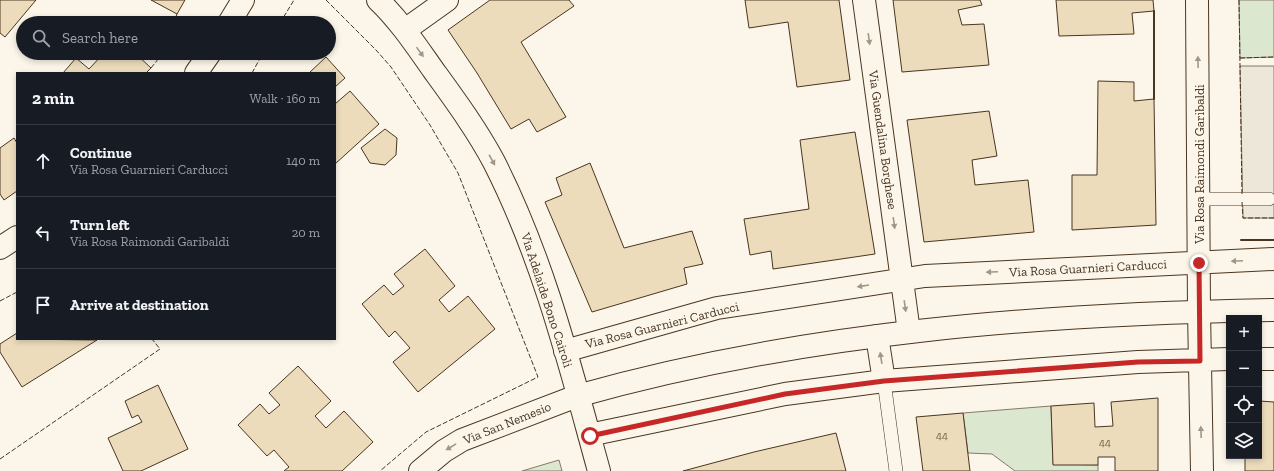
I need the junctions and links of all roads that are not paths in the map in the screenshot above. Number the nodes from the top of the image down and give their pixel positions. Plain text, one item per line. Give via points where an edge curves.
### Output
1 (243, 0) edge
2 (378, 0) edge
3 (447, 0) edge
4 (864, 0) edge
5 (1197, 0) edge
6 (233, 16) edge
7 (405, 30) junction
8 (205, 60) edge
9 (197, 72) edge
10 (1199, 199) junction
11 (1269, 199) dead end
12 (16, 238) edge
13 (0, 248) edge
14 (1274, 259) edge
15 (1199, 263) junction
16 (902, 280) junction
17 (1274, 310) edge
18 (1199, 311) junction
19 (909, 332) junction
20 (877, 336) junction
21 (565, 351) junction
22 (1226, 359) edge
23 (1262, 359) edge
24 (1274, 359) edge
25 (1200, 361) junction
26 (884, 381) junction
27 (577, 396) junction
28 (590, 436) junction
29 (420, 471) edge
30 (600, 471) edge
31 (896, 471) edge
32 (1202, 471) edge

1 - 6 street
2 - 7 street, Via Adelaide Bono Cairoli
3 - 7 street
4 -> 16 street, Via Guendalina Borghese
10 -> 5 street, Via Rosa Raimondi Garibaldi
7 -> 21 street, Via Adelaide Bono Cairoli via 459,105 494,161 537,258
8 - 9 street
10 - 11 lane
10 - 15 street, Via Rosa Raimondi Garibaldi
12 - 13 street
14 -> 15 street, Via Rosa Guarnieri Carducci
15 -> 16 street, Via Rosa Guarnieri Carducci via 1044,269 925,276
15 - 18 street, Via Rosa Raimondi Garibaldi
16 -> 19 street
16 -> 21 street, Via Rosa Guarnieri Carducci via 717,308
17 - 18 street
18 - 19 street via 1040,319
18 - 25 street, Via Rosa Raimondi Garibaldi
19 - 20 street
26 -> 20 street
20 - 27 street via 751,355
21 - 27 street, Via Adelaide Bono Cairoli
22 - 25 street
23 - 24 street
25 - 26 street via 1138,362
32 -> 25 street, Via Rosa Raimondi Garibaldi
26 - 28 street via 785,394
26 - 31 lane
27 - 28 street, Via Adelaide Bono Cairoli
27 -> 29 street, Via San Nemesio via 462,440
28 - 30 street, Via Adelaide Bono Cairoli

